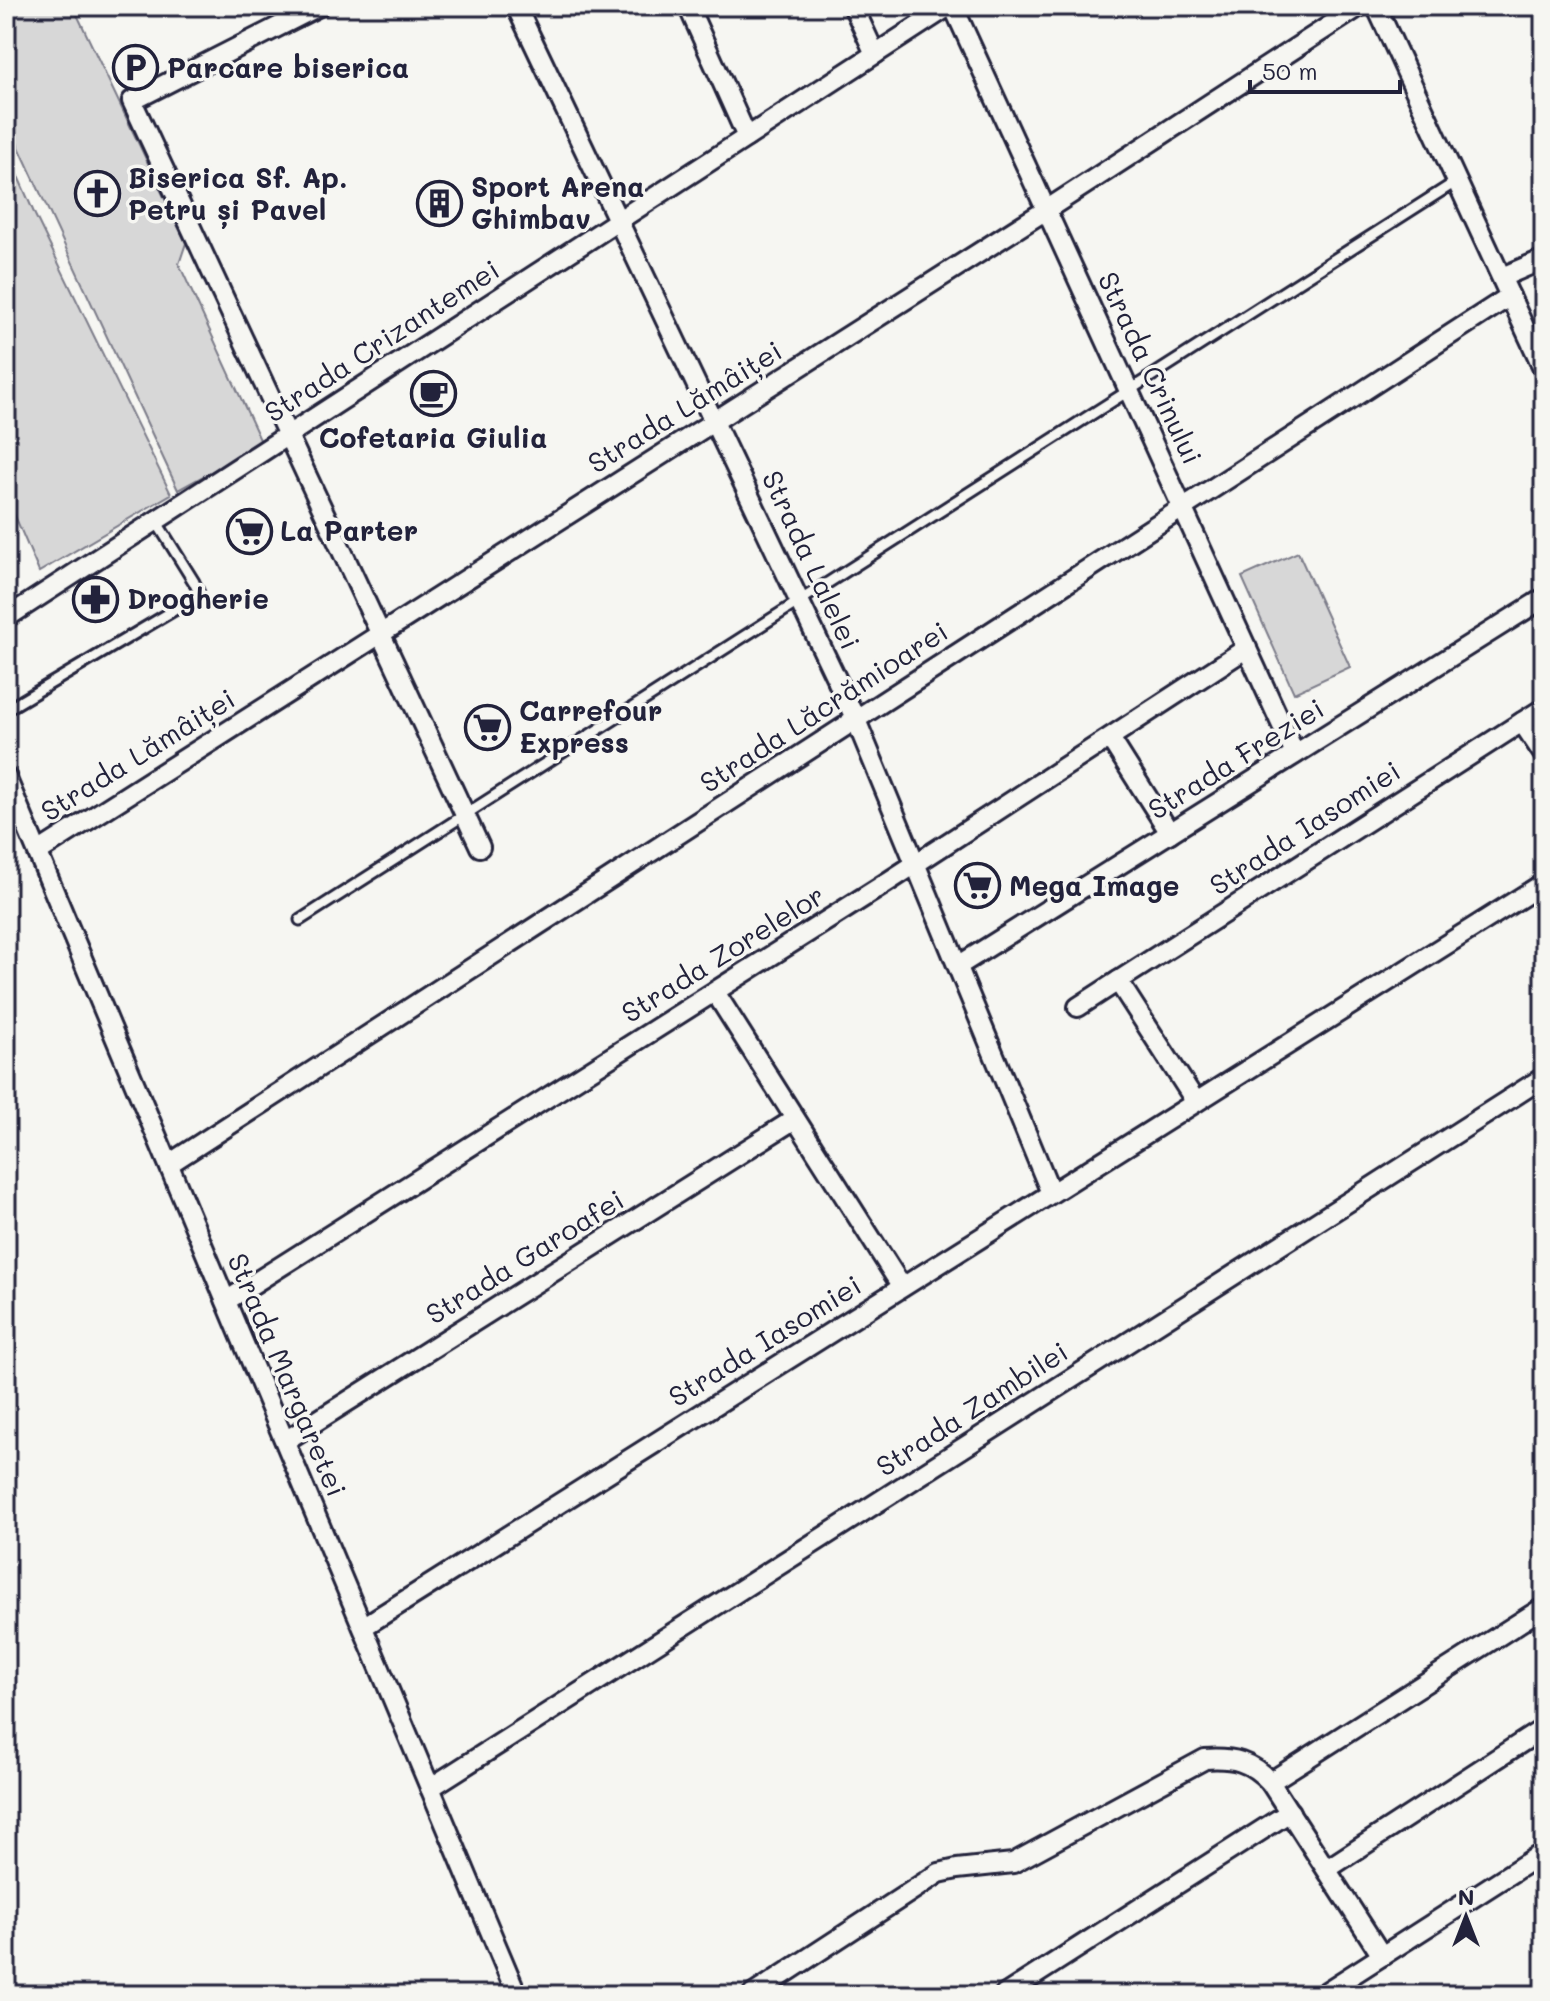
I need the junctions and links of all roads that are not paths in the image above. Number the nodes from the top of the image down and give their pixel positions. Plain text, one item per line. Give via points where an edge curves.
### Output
1 (319, 6) edge
2 (516, 6) edge
3 (688, 6) edge
4 (853, 6) edge
5 (951, 6) edge
6 (1360, 6) edge
7 (1376, 6) edge
8 (875, 54) junction
9 (747, 137) junction
10 (1457, 181) junction
11 (1046, 210) junction
12 (618, 221) junction
13 (1544, 259) edge
14 (1502, 277) junction
15 (1510, 296) junction
16 (1544, 370) edge
17 (1129, 390) junction
18 (714, 422) junction
19 (288, 435) junction
20 (1183, 508) junction
21 (156, 521) junction
22 (1544, 598) edge
23 (799, 601) junction
24 (6, 618) edge
25 (380, 634) junction
26 (1247, 648) junction
27 (1544, 708) edge
28 (6, 710) edge
29 (856, 720) junction
30 (1522, 722) junction
31 (1110, 738) junction
32 (1295, 754) junction
33 (1544, 755) edge
34 (6, 777) edge
35 (464, 815) junction
36 (1170, 833) junction
37 (480, 847) dead end
38 (38, 852) junction
39 (915, 864) junction
40 (1544, 883) edge
41 (300, 920) dead end
42 (958, 966) junction
43 (1118, 981) junction
44 (715, 992) junction
45 (1078, 1007) dead end
46 (1544, 1077) edge
47 (1196, 1102) junction
48 (795, 1119) junction
49 (169, 1164) junction
50 (1051, 1193) junction
51 (902, 1287) junction
52 (226, 1301) junction
53 (285, 1441) junction
54 (1544, 1607) edge
55 (363, 1627) junction
56 (1544, 1728) edge
57 (1270, 1782) junction
58 (430, 1788) junction
59 (1290, 1812) junction
60 (1544, 1852) edge
61 (1327, 1869) junction
62 (1382, 1956) junction
63 (517, 1995) edge
64 (752, 1995) edge
65 (1004, 1995) edge
66 (1321, 1995) edge

1 - 19 street via 132,101
2 - 12 street, Strada Lalelei
3 - 9 street
4 - 8 street
5 - 8 street, Strada Crizantemei
5 - 11 street, Strada Crinului
6 - 11 street, Strada Lămâiței
7 - 10 street
8 - 9 street, Strada Crizantemei
9 - 12 street, Strada Crizantemei
10 - 14 street
10 - 17 lane
11 - 17 street, Strada Crinului
11 - 18 street, Strada Lămâiței
12 - 18 street, Strada Lalelei
12 - 19 street, Strada Crizantemei
13 - 14 street
14 - 15 street
15 - 16 street
15 - 20 street, Strada Lăcrămioarei
17 - 20 street, Strada Crinului
17 - 23 lane
18 - 23 street, Strada Lalelei
18 - 25 street, Strada Lămâiței
19 - 21 street, Strada Crizantemei
19 - 25 street
20 - 26 street, Strada Crinului
20 - 29 street, Strada Lăcrămioarei
21 - 24 street, Strada Crizantemei
21 - 28 lane via 198,596
22 - 32 street, Strada Freziei
23 - 29 street, Strada Lalelei
23 - 35 lane
25 - 35 street
25 - 38 street, Strada Lămâiței
26 - 31 street, Strada Zorelelor
26 - 32 street, Strada Crinului
27 - 30 street, Strada Iasomiei
29 - 39 street, Strada Lalelei
29 - 49 street, Strada Lăcrămioarei
30 - 33 street
30 - 43 street, Strada Iasomiei
31 - 36 street
31 - 39 street, Strada Zorelelor
32 - 36 street, Strada Freziei
34 - 38 street, Strada Margaretei
35 - 37 street
35 - 41 lane
36 - 42 street, Strada Freziei
38 - 49 street, Strada Margaretei
39 - 42 street, Strada Lalelei
39 - 44 street, Strada Zorelelor
40 - 47 street, Strada Iasomiei
42 - 50 street, Strada Lalelei
43 - 45 street, Strada Iasomiei
43 - 47 street
44 - 48 street
44 - 52 street, Strada Zorelelor
46 - 58 street, Strada Zambilei
47 - 50 street, Strada Iasomiei
48 - 51 street
48 - 53 street, Strada Garoafei
49 - 52 street, Strada Margaretei
50 - 51 street, Strada Iasomiei
51 - 55 street, Strada Iasomiei
52 - 53 street, Strada Margaretei
53 - 55 street, Strada Margaretei
54 - 57 street
55 - 58 street, Strada Margaretei
56 - 61 street
57 - 59 street
57 - 64 street via 1258,1768 1239,1759 1205,1759 1013,1863 932,1877
58 - 63 street, Strada Margaretei
59 - 61 street
59 - 65 street
60 - 62 street
61 - 62 street
62 - 66 street

